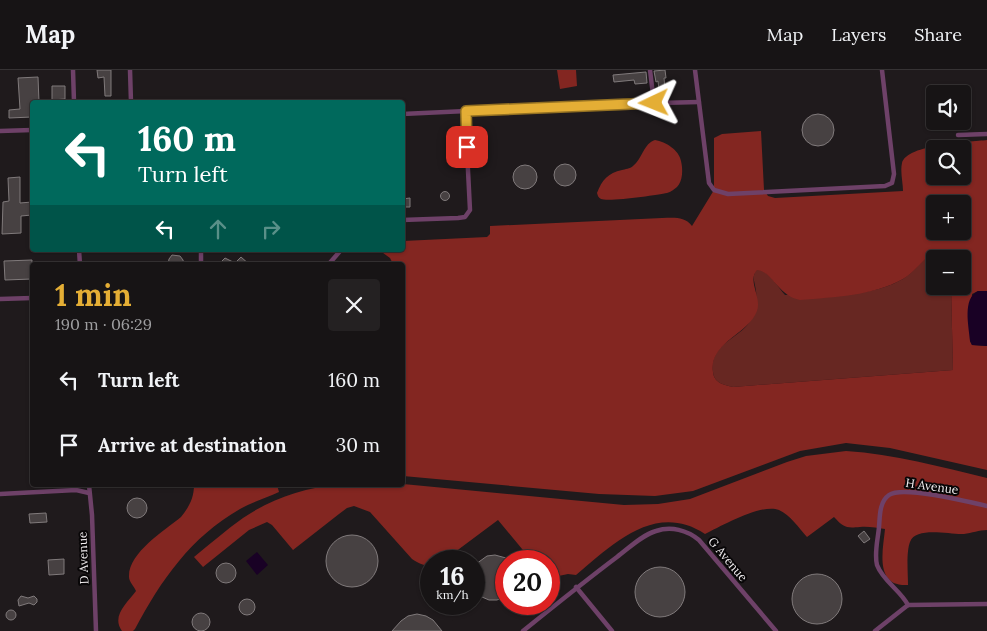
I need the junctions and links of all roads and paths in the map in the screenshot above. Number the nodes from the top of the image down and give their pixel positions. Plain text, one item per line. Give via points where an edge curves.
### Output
1 (73, 70) edge
2 (130, 70) edge
3 (650, 70) edge
4 (695, 70) edge
5 (882, 70) edge
6 (74, 100) edge
7 (132, 100) edge
8 (699, 102) junction
9 (654, 103) junction
10 (466, 111) junction
11 (405, 114) edge
12 (30, 130) edge
13 (0, 131) edge
14 (987, 134) edge
15 (958, 135) dead end
16 (405, 220) edge
17 (339, 252) edge
18 (331, 262) edge
19 (30, 298) edge
20 (0, 299) edge
21 (88, 487) edge
22 (87, 492) junction
23 (0, 494) edge
24 (987, 506) edge
25 (576, 587) junction
26 (987, 604) edge
27 (908, 605) junction
28 (96, 631) edge
29 (523, 631) edge
30 (612, 631) edge
31 (776, 631) edge
32 (875, 631) edge

1 - 6 lane
2 - 7 lane
3 - 9 lane
4 - 8 lane
5 - 8 lane via 894,177 892,183 885,186 719,193 709,183
8 - 9 lane
9 - 10 lane
10 - 11 lane
10 - 16 lane via 470,210 466,216 458,218
12 - 13 lane
14 - 15 lane
17 - 18 lane
19 - 20 lane
21 - 22 lane, D Avenue
22 - 23 lane
22 - 28 lane, D Avenue via 92,515
24 - 27 lane, H Avenue via 902,491 889,495 885,500 880,516 877,563
25 - 29 lane, G Avenue
25 - 30 lane
25 - 31 lane, G Avenue via 650,533 664,529 680,530 699,540
26 - 27 lane
27 - 32 lane

